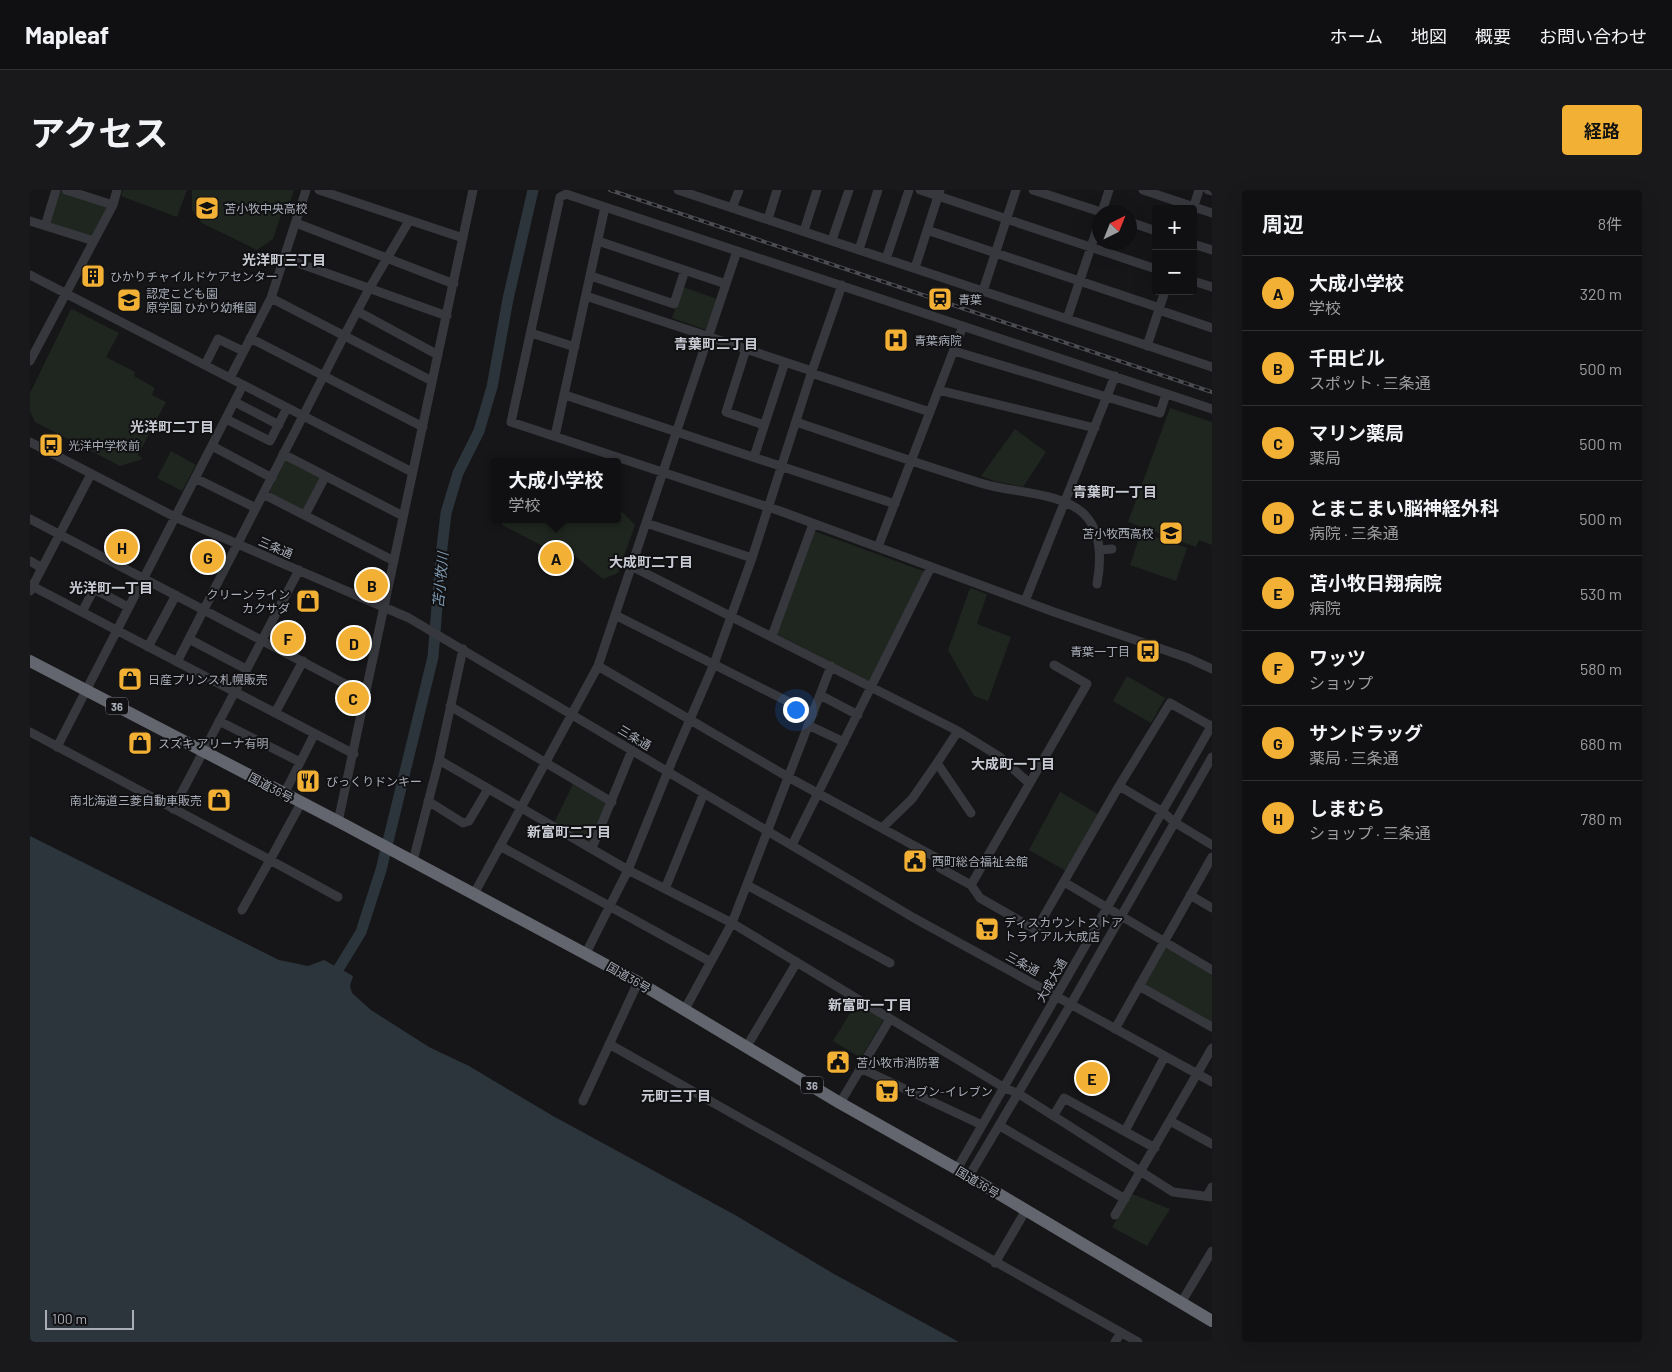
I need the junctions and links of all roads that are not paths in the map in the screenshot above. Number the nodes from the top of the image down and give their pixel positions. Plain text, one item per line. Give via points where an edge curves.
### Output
1 (56, 190) edge
2 (66, 190) edge
3 (117, 190) edge
4 (306, 190) edge
5 (320, 190) edge
6 (473, 190) edge
7 (678, 190) edge
8 (739, 190) edge
9 (777, 190) edge
10 (818, 190) edge
11 (849, 190) edge
12 (878, 190) edge
13 (908, 190) edge
14 (920, 190) edge
15 (1016, 190) edge
16 (1033, 190) edge
17 (1110, 190) edge
18 (1143, 190) edge
19 (1199, 190) edge
20 (1208, 190) edge
21 (1212, 191) edge
22 (701, 193) edge
23 (939, 193) edge
24 (113, 205) junction
25 (1104, 205) edge
26 (1185, 205) edge
27 (1194, 205) edge
28 (605, 207) junction
29 (732, 208) junction
30 (1092, 209) edge
31 (1197, 209) edge
32 (1212, 213) edge
33 (768, 219) junction
34 (1007, 219) junction
35 (409, 220) junction
36 (30, 221) edge
37 (296, 223) junction
38 (1137, 224) edge
39 (45, 226) junction
40 (927, 230) junction
41 (1152, 230) edge
42 (804, 231) junction
43 (463, 238) junction
44 (832, 240) junction
45 (94, 241) junction
46 (598, 241) junction
47 (1092, 242) edge
48 (1197, 245) edge
49 (1090, 247) junction
50 (737, 250) junction
51 (859, 250) junction
52 (1212, 250) edge
53 (996, 254) junction
54 (284, 258) junction
55 (386, 258) junction
56 (886, 259) junction
57 (914, 268) junction
58 (1152, 268) edge
59 (685, 270) junction
60 (30, 274) edge
61 (591, 276) junction
62 (1079, 282) junction
63 (1197, 282) edge
64 (454, 284) junction
65 (726, 284) junction
66 (842, 285) junction
67 (1212, 287) edge
68 (369, 289) junction
69 (983, 291) junction
70 (66, 293) junction
71 (1165, 295) edge
72 (586, 296) junction
73 (271, 298) junction
74 (1160, 309) junction
75 (357, 310) junction
76 (446, 316) junction
77 (1067, 319) junction
78 (963, 326) junction
79 (1212, 328) edge
80 (531, 333) junction
81 (344, 336) junction
82 (708, 337) junction
83 (250, 338) junction
84 (1147, 346) junction
85 (575, 348) junction
86 (746, 349) junction
87 (954, 351) junction
88 (243, 352) junction
89 (438, 355) junction
90 (30, 361) edge
91 (785, 362) junction
92 (204, 365) junction
93 (1212, 367) edge
94 (812, 372) junction
95 (324, 376) junction
96 (1115, 376) junction
97 (230, 378) junction
98 (432, 381) junction
99 (243, 385) junction
100 (938, 390) junction
101 (1166, 394) junction
102 (565, 395) junction
103 (1107, 397) junction
104 (235, 402) junction
105 (287, 408) junction
106 (1212, 409) edge
107 (930, 412) junction
108 (303, 416) junction
109 (226, 418) junction
110 (796, 422) junction
111 (279, 425) junction
112 (764, 425) junction
113 (423, 426) junction
114 (1095, 428) junction
115 (677, 431) junction
116 (555, 436) junction
117 (30, 442) edge
118 (212, 446) junction
119 (283, 454) junction
120 (754, 457) junction
121 (619, 458) edge
122 (621, 459) edge
123 (911, 460) junction
124 (782, 466) junction
125 (412, 472) junction
126 (663, 473) junction
127 (91, 474) junction
128 (325, 477) junction
129 (195, 478) junction
130 (272, 478) junction
131 (263, 494) junction
132 (1066, 502) junction
133 (895, 504) junction
134 (769, 507) junction
135 (256, 508) junction
136 (304, 515) junction
137 (403, 516) junction
138 (175, 517) junction
139 (30, 518) edge
140 (646, 523) junction
141 (813, 524) junction
142 (60, 534) junction
143 (238, 544) junction
144 (878, 547) junction
145 (1112, 549) dead end
146 (1099, 550) junction
147 (752, 558) junction
148 (30, 561) edge
149 (394, 561) junction
150 (631, 566) junction
151 (931, 567) junction
152 (42, 568) junction
153 (299, 570) junction
154 (143, 578) junction
155 (1097, 584) dead end
156 (31, 587) edge
157 (176, 595) junction
158 (1026, 601) junction
159 (385, 606) junction
160 (128, 607) junction
161 (204, 610) junction
162 (82, 612) junction
163 (615, 615) junction
164 (732, 616) junction
165 (116, 630) junction
166 (772, 636) junction
167 (189, 639) junction
168 (262, 640) junction
169 (148, 647) junction
170 (463, 650) junction
171 (30, 661) edge
172 (177, 662) junction
173 (303, 662) junction
174 (714, 664) junction
175 (1054, 665) dead end
176 (598, 666) junction
177 (831, 666) junction
178 (246, 669) junction
179 (1212, 669) edge
180 (872, 686) junction
181 (86, 690) junction
182 (234, 692) junction
183 (366, 695) junction
184 (820, 695) junction
185 (450, 706) junction
186 (274, 713) junction
187 (572, 714) junction
188 (813, 714) junction
189 (858, 715) junction
190 (690, 720) junction
191 (219, 721) junction
192 (808, 725) junction
193 (1212, 726) edge
194 (958, 731) junction
195 (30, 732) edge
196 (314, 735) junction
197 (844, 742) junction
198 (57, 747) junction
199 (632, 750) junction
200 (204, 751) junction
201 (354, 754) junction
202 (1212, 757) edge
203 (438, 760) junction
204 (300, 762) junction
205 (546, 762) junction
206 (938, 763) junction
207 (668, 772) junction
208 (788, 777) junction
209 (1028, 783) junction
210 (1120, 786) junction
211 (488, 789) junction
212 (704, 793) junction
213 (818, 793) junction
214 (284, 794) junction
215 (428, 801) junction
216 (612, 802) junction
217 (301, 803) junction
218 (521, 808) junction
219 (173, 809) junction
220 (1163, 812) junction
221 (971, 813) dead end
222 (338, 822) junction
223 (1174, 822) junction
224 (882, 828) junction
225 (767, 831) junction
226 (792, 845) junction
227 (1212, 845) edge
228 (500, 846) junction
229 (592, 848) junction
230 (1212, 857) edge
231 (270, 860) junction
232 (410, 860) junction
233 (628, 870) junction
234 (1064, 882) junction
235 (747, 885) junction
236 (971, 885) junction
237 (665, 888) junction
238 (474, 894) junction
239 (1190, 895) junction
240 (338, 897) dead end
241 (610, 907) junction
242 (1107, 907) junction
243 (1212, 908) edge
244 (242, 910) dead end
245 (1120, 916) junction
246 (732, 923) junction
247 (1163, 942) junction
248 (586, 953) junction
249 (710, 962) junction
250 (798, 962) junction
251 (890, 963) dead end
252 (1212, 970) edge
253 (638, 982) junction
254 (1139, 986) junction
255 (1056, 996) junction
256 (1072, 1004) junction
257 (685, 1009) junction
258 (890, 1019) junction
259 (1212, 1027) edge
260 (1115, 1028) junction
261 (609, 1044) junction
262 (747, 1046) junction
263 (1212, 1048) edge
264 (1165, 1056) junction
265 (860, 1068) junction
266 (1198, 1074) junction
267 (1212, 1082) edge
268 (1004, 1087) junction
269 (1019, 1094) junction
270 (583, 1100) dead end
271 (840, 1103) junction
272 (1054, 1115) junction
273 (1170, 1121) junction
274 (982, 1125) junction
275 (1000, 1126) junction
276 (1125, 1131) junction
277 (1212, 1144) edge
278 (1155, 1148) junction
279 (957, 1169) junction
280 (1141, 1172) junction
281 (969, 1176) junction
282 (1212, 1187) edge
283 (1210, 1197) edge
284 (1125, 1200) junction
285 (1026, 1210) junction
286 (1116, 1215) dead end
287 (1212, 1251) edge
288 (995, 1263) junction
289 (1181, 1303) junction
290 (1212, 1321) edge
291 (1121, 1333) junction
292 (1115, 1342) edge
293 (1138, 1342) edge

1 - 39 street
2 - 24 street
3 - 24 street
4 - 37 street
5 - 35 street
6 - 43 street
7 - 22 street
8 - 29 street
9 - 33 street
10 - 42 street
11 - 44 street
12 - 51 street
13 - 56 street
14 - 23 street
15 - 34 street
16 - 30 street
17 - 25 street
18 - 26 street
19 - 27 street
20 - 21 street
22 - 29 street
23 - 34 street
23 - 40 street
24 - 45 street
28 - 46 street
28 - 50 street
28 - 80 street via 566,194 560,197
29 - 33 street
31 - 32 street
33 - 42 street
34 - 49 street
34 - 53 street
35 - 43 street
35 - 55 street
36 - 39 street
37 - 54 street
37 - 55 street
38 - 41 street
39 - 45 street
40 - 53 street
40 - 57 street
42 - 44 street
43 - 64 street
44 - 51 street
45 - 70 street
46 - 59 street
46 - 61 street
47 - 49 street
48 - 52 street
49 - 58 street
49 - 62 street
50 - 65 street
50 - 66 street
51 - 56 street
53 - 62 street
53 - 69 street
54 - 68 street
54 - 73 street
55 - 64 street
55 - 68 street
56 - 57 street
57 - 69 street
59 - 61 street via 674,304
59 - 65 street
60 - 70 street
61 - 72 street
62 - 74 street
62 - 77 street
63 - 67 street
64 - 76 street
65 - 82 street
66 - 78 street
66 - 94 street
68 - 75 street
68 - 76 street
69 - 77 street
70 - 90 street
70 - 92 street
71 - 74 street
72 - 82 street
72 - 85 street
73 - 81 street
73 - 83 street
74 - 79 street
74 - 84 street
75 - 81 street
75 - 89 street
76 - 89 street
77 - 84 street
78 - 87 street
78 - 96 street
80 - 85 street
80 - 116 street via 511,422
81 - 95 street
81 - 98 street
82 - 86 street
82 - 115 street
83 - 88 street
83 - 95 street
84 - 93 street
85 - 102 street
86 - 91 street
86 - 112 street via 726,412
87 - 100 street
87 - 103 street
88 - 92 street via 218,339
88 - 97 street
89 - 98 street
91 - 94 street
91 - 112 street
92 - 97 street
94 - 107 street
94 - 110 street
95 - 108 street
95 - 113 street
96 - 101 street
96 - 103 street
97 - 99 street
98 - 113 street
99 - 104 street
99 - 105 street
100 - 107 street
100 - 114 street
101 - 103 street via 1160,413
101 - 106 street
102 - 115 street
102 - 116 street
103 - 114 street
104 - 109 street
104 - 111 street
105 - 108 street
105 - 111 street
107 - 123 street
108 - 119 street
108 - 125 street
109 - 111 street via 270,441
109 - 118 street
110 - 123 street
110 - 124 street
112 - 120 street
113 - 125 street
114 - 132 street
115 - 120 street
115 - 126 street
116 - 121 street
117 - 127 street, 三条通
118 - 129 street
118 - 130 street
119 - 128 street
119 - 130 street
120 - 124 street
122 - 126 street
123 - 132 street via 986,485
123 - 133 street
124 - 133 street
124 - 134 street
125 - 137 street
126 - 134 street
126 - 140 street
127 - 138 street, 三条通
127 - 142 street
128 - 136 street
128 - 137 street
129 - 135 street
129 - 138 street
130 - 131 street
131 - 135 street
131 - 136 street
132 - 146 street via 1090,521
132 - 158 street
133 - 144 street
134 - 141 street
134 - 147 street
135 - 143 street
136 - 149 street
137 - 149 street
138 - 143 street, 三条通
138 - 154 street
139 - 142 street
140 - 147 street
140 - 150 street
141 - 144 street
141 - 166 street
142 - 152 street
142 - 154 street
143 - 153 street, 三条通
143 - 161 street
144 - 151 street
145 - 146 street
146 - 155 street
147 - 164 street
148 - 152 street
149 - 159 street
150 - 163 street
150 - 164 street
151 - 158 street
151 - 180 street
152 - 156 street
153 - 159 street, 三条通
153 - 168 street
154 - 157 street
154 - 160 street
156 - 162 street
157 - 161 street
157 - 169 street
158 - 179 street
159 - 170 street, 三条通
159 - 183 street
160 - 162 street via 94,589
160 - 165 street
161 - 167 street
161 - 168 street
162 - 165 street
163 - 174 street
163 - 176 street
164 - 166 street
164 - 174 street
165 - 169 street
165 - 181 street
166 - 177 street
167 - 172 street
167 - 178 street
168 - 173 street
168 - 178 street
169 - 172 street
170 - 185 street
170 - 187 street, 三条通
171 - 181 highway, 国道36号 / 36
172 - 182 street
173 - 183 street
173 - 186 street
174 - 188 street
174 - 190 street
175 - 209 street via 1087,684
176 - 187 street
176 - 190 street
177 - 180 street
177 - 184 street
178 - 182 street
180 - 189 street
180 - 194 street
181 - 198 street
181 - 200 highway, 国道36号 / 36
182 - 186 street
182 - 191 street
183 - 201 street
184 - 188 street
184 - 189 street
185 - 203 street
185 - 205 street
186 - 196 street
187 - 199 street, 三条通
187 - 205 street
188 - 192 street
189 - 197 street
190 - 207 street
190 - 208 street
191 - 200 street
191 - 204 street
192 - 197 street
192 - 208 street
193 - 210 street via 1170,703
193 - 220 street, 大成大通
194 - 206 street
194 - 209 street via 1000,757
195 - 198 street
196 - 201 street
196 - 204 street
197 - 213 street
198 - 219 street
199 - 207 street, 三条通
199 - 216 street
200 - 214 highway, 国道36号 / 36
200 - 219 street
201 - 222 street
202 - 223 street
203 - 211 street
203 - 215 street
204 - 214 street
205 - 216 street
205 - 218 street
206 - 221 street
206 - 224 street via 912,800
207 - 212 street, 三条通
207 - 233 street
208 - 213 street
208 - 225 street
209 - 236 street
210 - 220 street
210 - 234 street
211 - 215 street via 466,823
211 - 218 street
212 - 225 street, 三条通
212 - 237 street
213 - 224 street
213 - 226 street
214 - 217 highway, 国道36号 / 36
215 - 232 street
216 - 229 street
217 - 222 highway, 国道36号 / 36
217 - 231 street
218 - 228 street
218 - 229 street
219 - 231 street
220 - 223 street
220 - 242 street, 大成大通
222 - 232 highway, 国道36号 / 36
223 - 227 street
223 - 245 street
224 - 236 street
225 - 226 street, 三条通
225 - 235 street
226 - 255 street, 三条通 via 914,918
228 - 238 street
228 - 241 street
229 - 233 street
230 - 239 street
231 - 240 street
231 - 244 street
232 - 238 highway, 国道36号 / 36
233 - 237 street
233 - 241 street
234 - 236 street via 1036,930 980,898
234 - 242 street
235 - 246 street
235 - 251 street
237 - 246 street
238 - 248 highway, 国道36号 / 36
239 - 243 street
239 - 247 street
241 - 248 street
241 - 249 street
242 - 245 street
242 - 255 street, 大成大通
245 - 247 street
245 - 256 street
246 - 249 street
246 - 250 street
247 - 252 street
247 - 254 street
248 - 253 highway, 国道36号 / 36
249 - 257 street
250 - 258 street
250 - 262 street
253 - 257 highway, 国道36号 / 36
253 - 261 street
254 - 259 street
254 - 260 street
255 - 256 street, 三条通
255 - 268 street, 大成大通
256 - 260 street, 三条通
256 - 269 street
257 - 262 highway, 国道36号 / 36
258 - 265 street
258 - 268 street
260 - 264 street, 三条通
261 - 270 street
261 - 288 street
262 - 271 highway, 国道36号 / 36
263 - 266 street
264 - 266 street, 三条通
264 - 276 street
265 - 271 street
265 - 274 street
266 - 267 street, 三条通
266 - 273 street
268 - 269 street
268 - 274 street, 大成大通
269 - 272 street
269 - 275 street
271 - 279 highway, 国道36号 / 36
272 - 276 street via 1064,1098
272 - 280 street
273 - 277 street
273 - 278 street
274 - 279 street, 大成大通
275 - 281 street
275 - 284 street
276 - 278 street
278 - 280 street
279 - 281 highway, 国道36号 / 36
280 - 283 street via 1173,1192
280 - 284 street
281 - 285 highway, 国道36号 / 36
282 - 283 street
284 - 286 street
285 - 288 street
285 - 289 highway, 国道36号 / 36
287 - 289 street
288 - 291 street
289 - 290 highway, 国道36号 / 36
291 - 292 street
291 - 293 street

